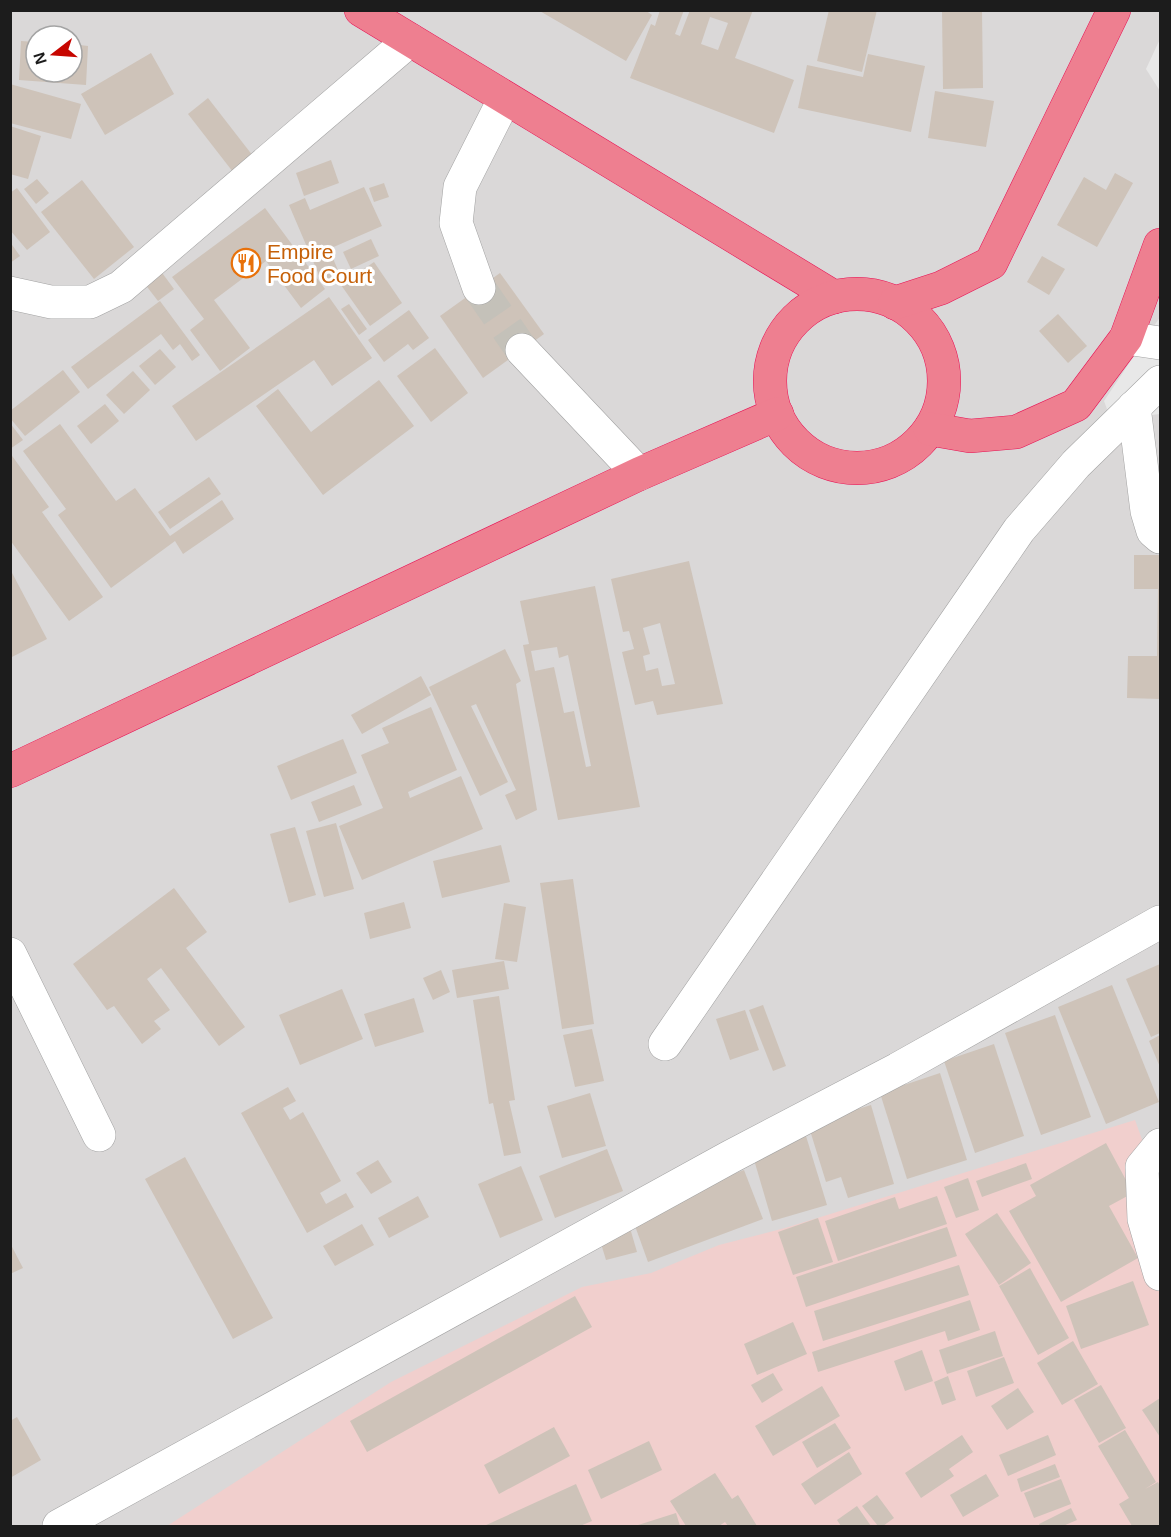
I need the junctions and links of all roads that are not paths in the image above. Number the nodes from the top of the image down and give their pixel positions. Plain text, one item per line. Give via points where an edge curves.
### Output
1 (361, 10) edge
2 (1114, 10) edge
3 (410, 40) junction
4 (504, 98) junction
5 (1161, 245) edge
6 (479, 288) tunnel mouth
7 (10, 293) edge
8 (834, 297) junction
9 (895, 303) junction
10 (1126, 338) junction
11 (1161, 344) edge
12 (522, 350) tunnel mouth
13 (1161, 382) edge
14 (1134, 407) junction
15 (777, 414) junction
16 (930, 429) junction
17 (639, 474) junction
18 (1161, 537) edge
19 (10, 771) edge
20 (1161, 922) edge
21 (10, 954) edge
22 (665, 1044) dead end
23 (99, 1135) dead end
24 (1161, 1145) edge
25 (1161, 1274) edge
26 (59, 1527) edge

1 - 3 highway
2 - 9 highway via 991,263 941,288
3 - 4 highway
3 - 7 street via 122,287 90,302 51,302
4 - 6 street via 460,187 456,223
4 - 8 highway
5 - 10 highway
8 - 9 highway via 876,296
8 - 15 highway via 797,318 779,343 770,373
9 - 16 highway via 913,314 938,348 944,390
10 - 11 street
10 - 16 highway via 1076,405 1016,432 970,436
12 - 17 street
13 - 14 street
14 - 18 street via 1147,511 1153,531
14 - 22 street via 1076,464 1019,530
15 - 16 highway via 801,448 839,467 860,469 900,458
15 - 17 highway
17 - 19 highway
20 - 26 street via 898,1070 720,1162
21 - 23 street
24 - 25 street via 1142,1167 1144,1219

